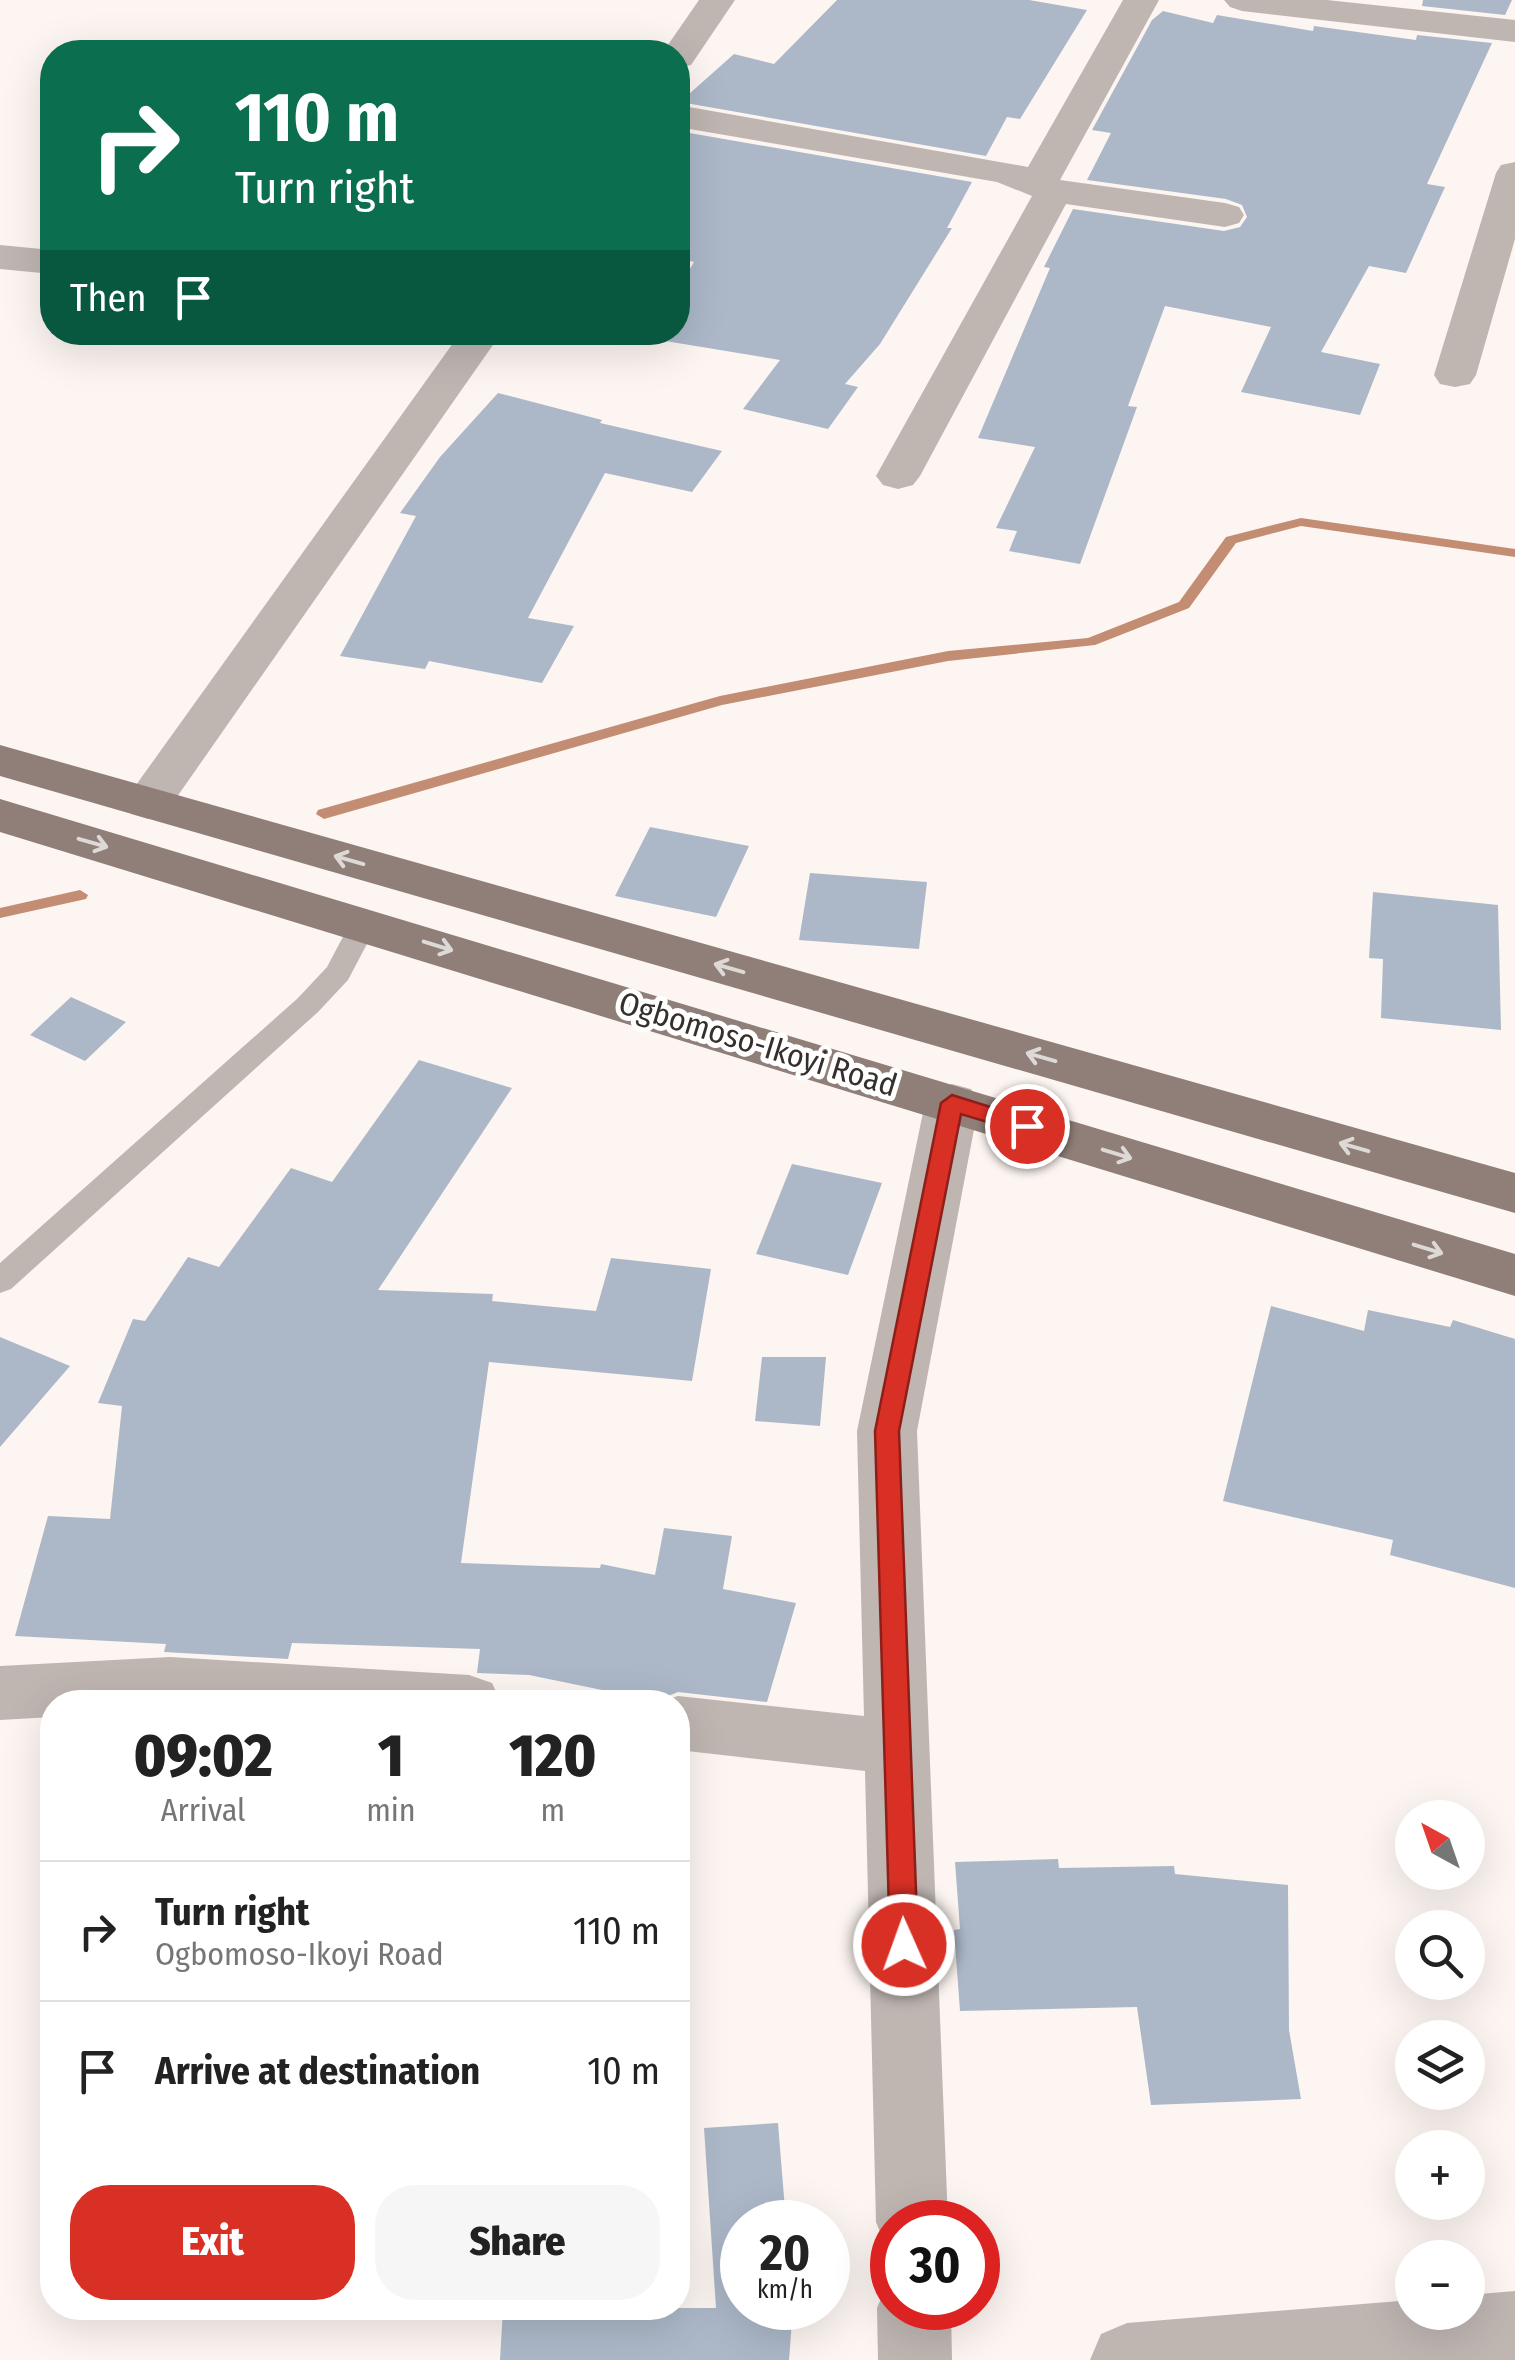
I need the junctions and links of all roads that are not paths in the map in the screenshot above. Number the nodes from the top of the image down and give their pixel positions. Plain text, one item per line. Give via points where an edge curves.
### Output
1 (717, 0) edge
2 (1142, 0) edge
3 (1242, 0) edge
4 (1515, 31) edge
5 (690, 40) edge
6 (690, 118) edge
7 (1515, 173) edge
8 (1046, 187) junction
9 (1225, 215) dead end
10 (0, 257) edge
11 (40, 261) edge
12 (473, 345) edge
13 (1455, 375) dead end
14 (898, 476) dead end
15 (0, 760) edge
16 (148, 803) junction
17 (0, 815) edge
18 (364, 923) junction
19 (952, 1103) junction
20 (1515, 1192) edge
21 (1515, 1275) edge
22 (0, 1281) edge
23 (57, 1690) edge
24 (270, 1690) edge
25 (40, 1691) edge
26 (0, 1693) edge
27 (690, 1724) edge
28 (898, 1747) junction
29 (911, 2200) edge
30 (1515, 2328) edge
31 (915, 2330) edge
32 (916, 2360) edge
33 (1127, 2360) edge

1 - 5 street
2 - 8 street
3 - 4 street
6 - 8 street via 1006,172
7 - 13 street
8 - 9 street
8 - 14 street
10 - 11 street
12 - 16 street
15 - 16 main road, Ogbomoso-Ikoyi Road
20 -> 16 main road, Ogbomoso-Ikoyi Road
17 -> 18 main road, Ogbomoso-Ikoyi Road
18 -> 19 main road, Ogbomoso-Ikoyi Road
18 - 22 lane via 338,973 308,1005
19 -> 21 main road, Ogbomoso-Ikoyi Road
19 - 28 street via 887,1431
23 - 24 street via 170,1684
25 - 26 street
27 - 28 street
28 - 29 street
30 - 33 street
31 - 32 street

